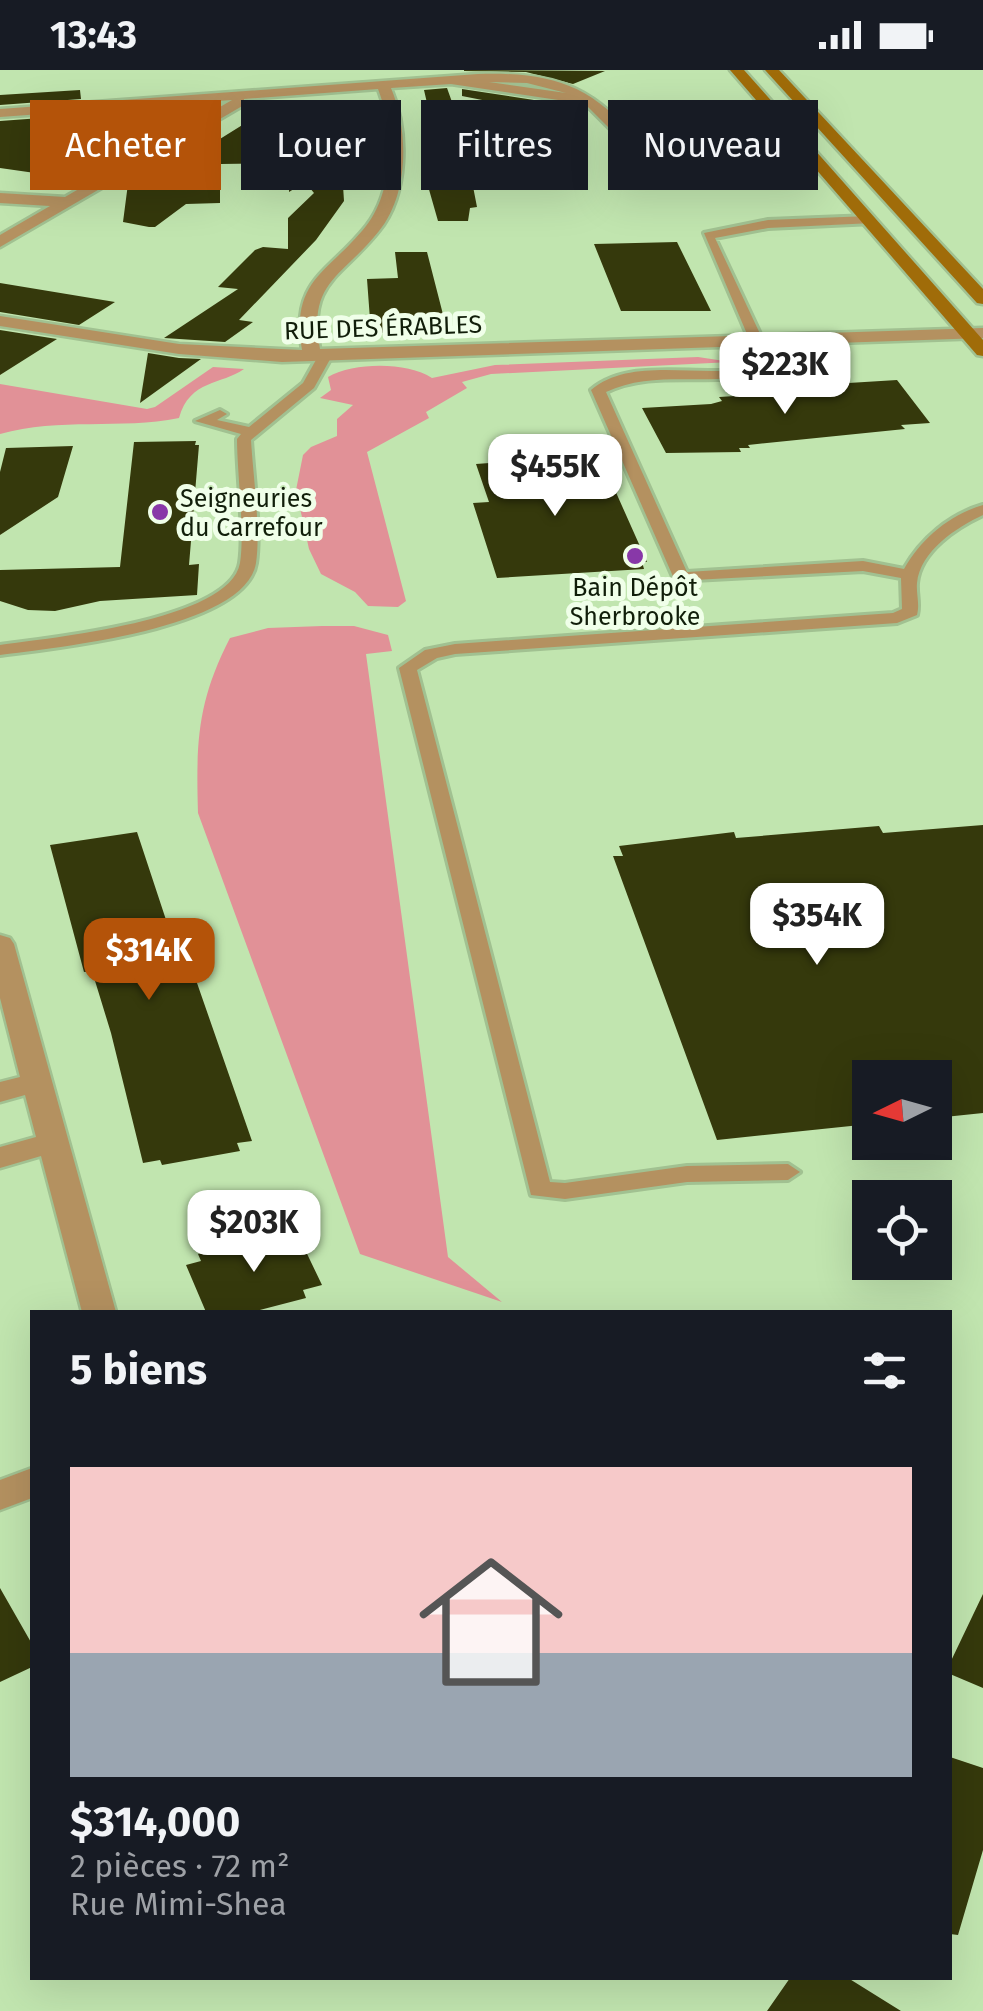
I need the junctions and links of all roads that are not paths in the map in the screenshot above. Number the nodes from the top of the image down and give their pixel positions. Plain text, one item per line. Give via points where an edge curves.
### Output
1 (728, 70) edge
2 (738, 70) edge
3 (772, 70) edge
4 (383, 85) junction
5 (754, 90) junction
6 (248, 96) junction
7 (0, 113) edge
8 (608, 118) edge
9 (0, 198) edge
10 (66, 202) junction
11 (869, 220) junction
12 (0, 242) edge
13 (983, 299) edge
14 (0, 321) edge
15 (974, 329) edge
16 (762, 338) junction
17 (800, 340) junction
18 (983, 351) edge
19 (319, 355) junction
20 (220, 414) dead end
21 (250, 432) junction
22 (983, 510) edge
23 (983, 524) edge
24 (946, 530) junction
25 (909, 575) junction
26 (0, 650) edge
27 (0, 944) edge
28 (36, 1082) junction
29 (0, 1092) edge
30 (53, 1142) junction
31 (0, 1158) edge
32 (788, 1172) dead end
33 (99, 1310) edge
34 (30, 1483) edge
35 (0, 1496) edge

1 - 5 main road
2 - 5 main road
3 - 13 main road
4 - 6 street
4 - 8 street via 487,78 546,82 574,88
4 - 19 street via 396,128 385,206 311,297 307,322
5 - 11 main road
6 - 7 street
6 - 10 street
9 - 10 street
10 - 12 street
11 - 15 main road
11 - 16 lane via 768,224 708,236
14 - 19 street, RUE DES ÉRABLES via 211,353
15 - 16 street, RUE DES ÉRABLES
15 - 17 street, RUE DES ÉRABLES
15 - 18 main road
16 - 17 street, RUE DES ÉRABLES
16 - 19 street, RUE DES ÉRABLES
17 - 25 lane via 789,357 739,373 631,380 598,390 681,578 863,566
19 - 21 lane via 309,385
20 - 21 lane via 202,422
21 - 26 lane via 242,446 248,566 241,582 215,601 133,630
22 - 24 lane
23 - 24 lane
24 - 25 lane
25 - 32 lane via 911,611 897,618 455,649 408,668 540,1189
27 - 28 street
28 - 29 street
28 - 30 street
30 - 31 street
30 - 33 street
34 - 35 street

